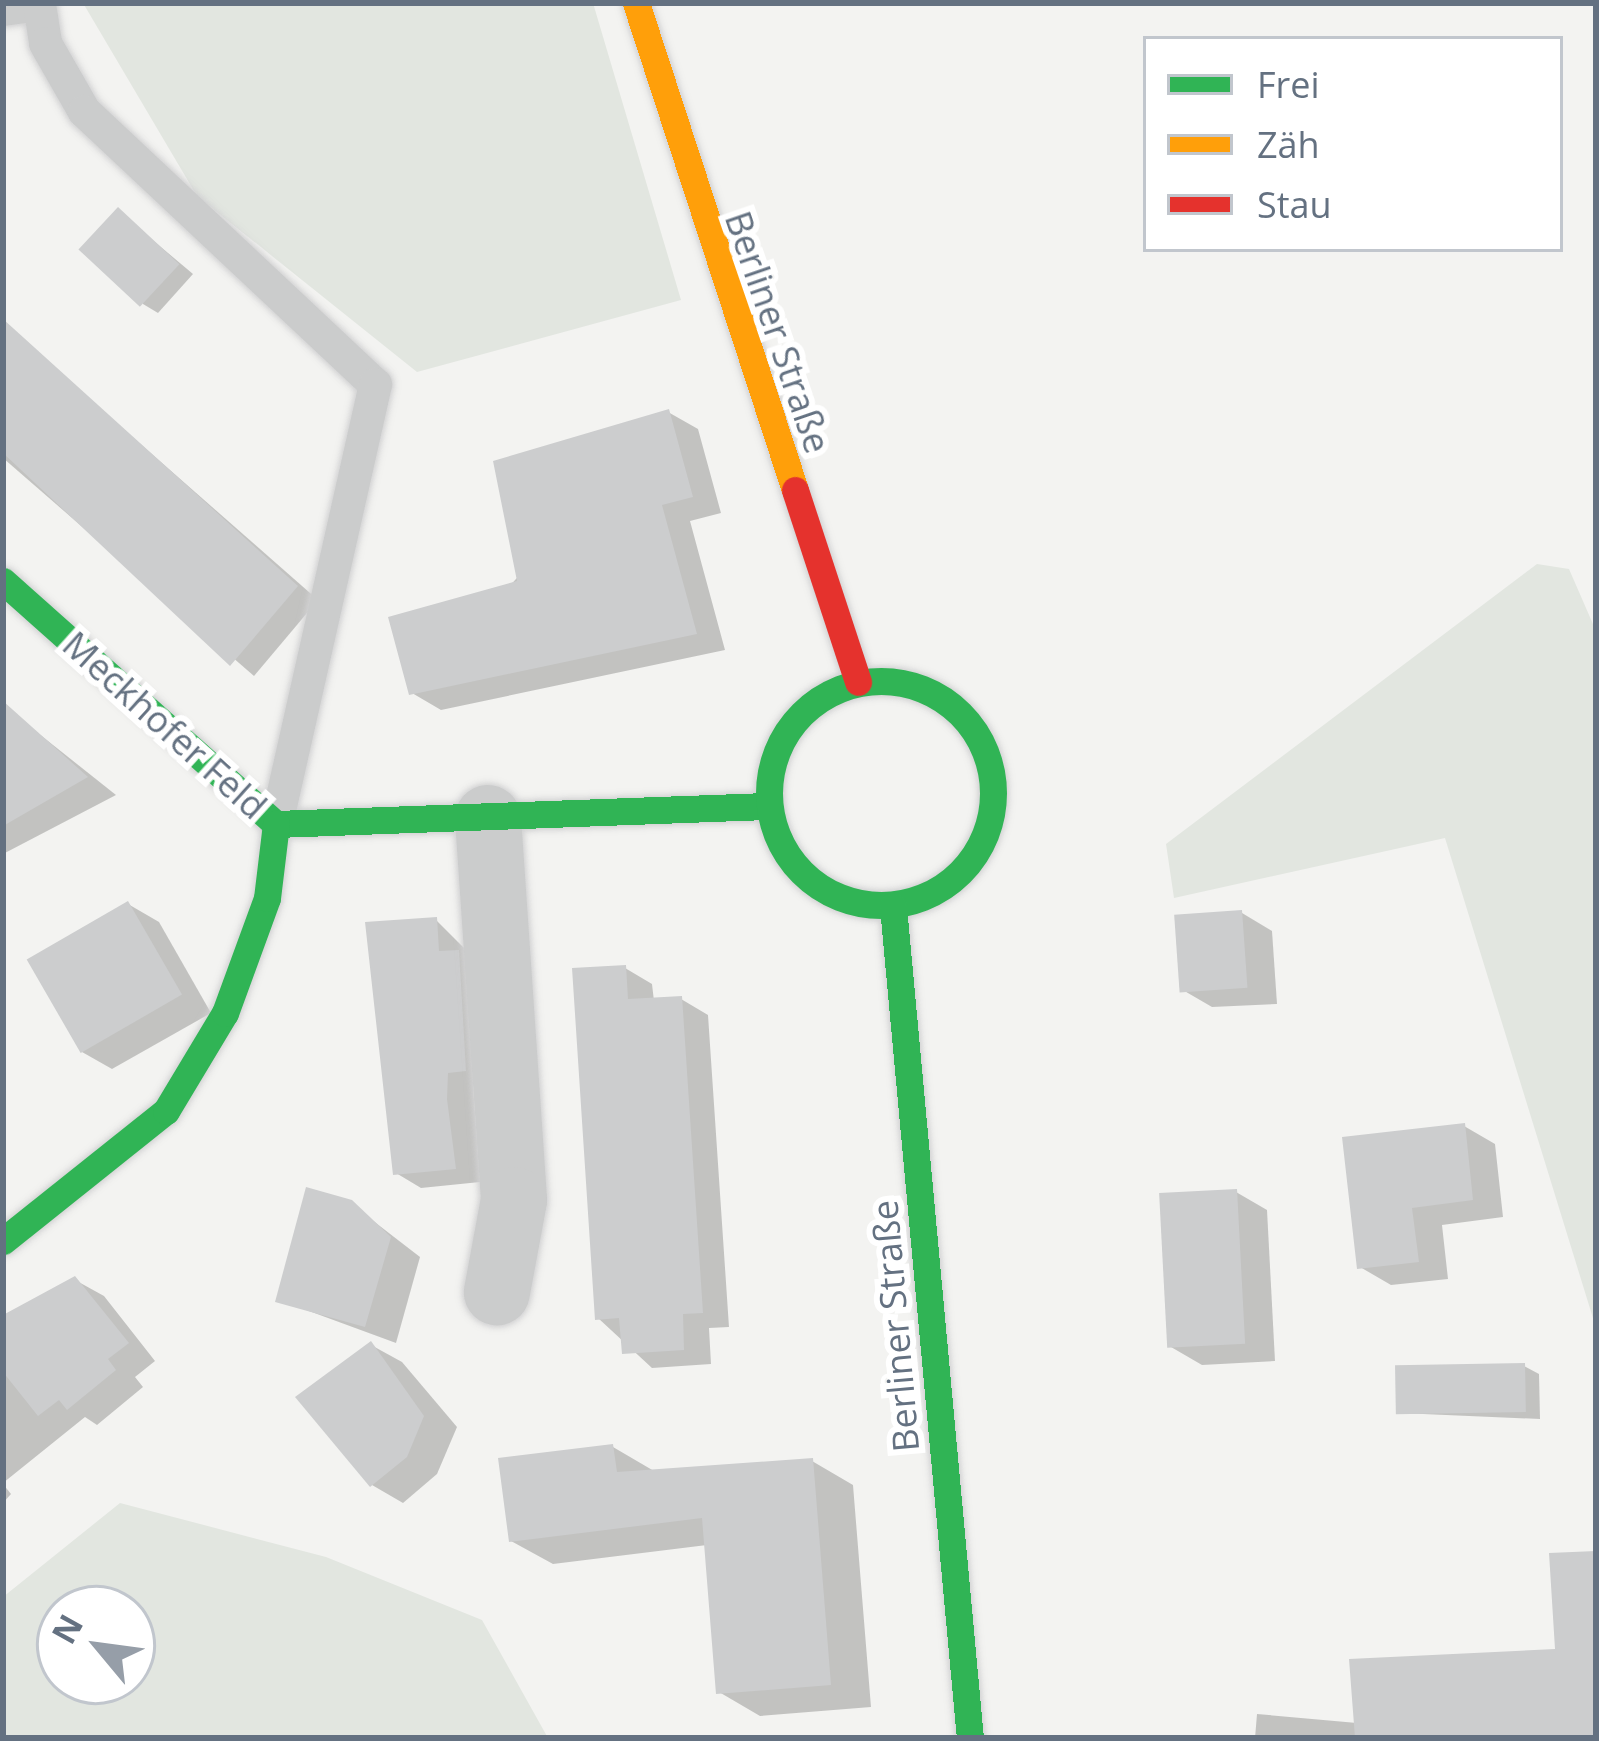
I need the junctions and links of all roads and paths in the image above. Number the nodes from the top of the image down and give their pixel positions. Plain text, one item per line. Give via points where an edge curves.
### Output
1 (636, 3) edge
2 (3, 9) edge
3 (5, 586) edge
4 (858, 682) junction
5 (769, 806) junction
6 (488, 818) junction
7 (276, 824) junction
8 (892, 907) junction
9 (3, 1241) edge
10 (497, 1292) dead end
11 (970, 1738) edge

1 - 4 main road, Berliner Straße
2 - 7 lane via 39,4 45,43 84,111 375,384
3 - 7 main road, Meckhofer Feld
4 - 5 main road via 826,694 780,742
4 - 8 main road via 896,680 965,716 994,788 970,861 942,888
5 - 6 main road, Meckhofer Feld
5 - 8 main road via 801,873 832,895
6 - 7 main road, Meckhofer Feld
6 - 10 street via 514,1200
7 - 9 main road via 267,898 225,1013 166,1111
8 - 11 main road, Berliner Straße

